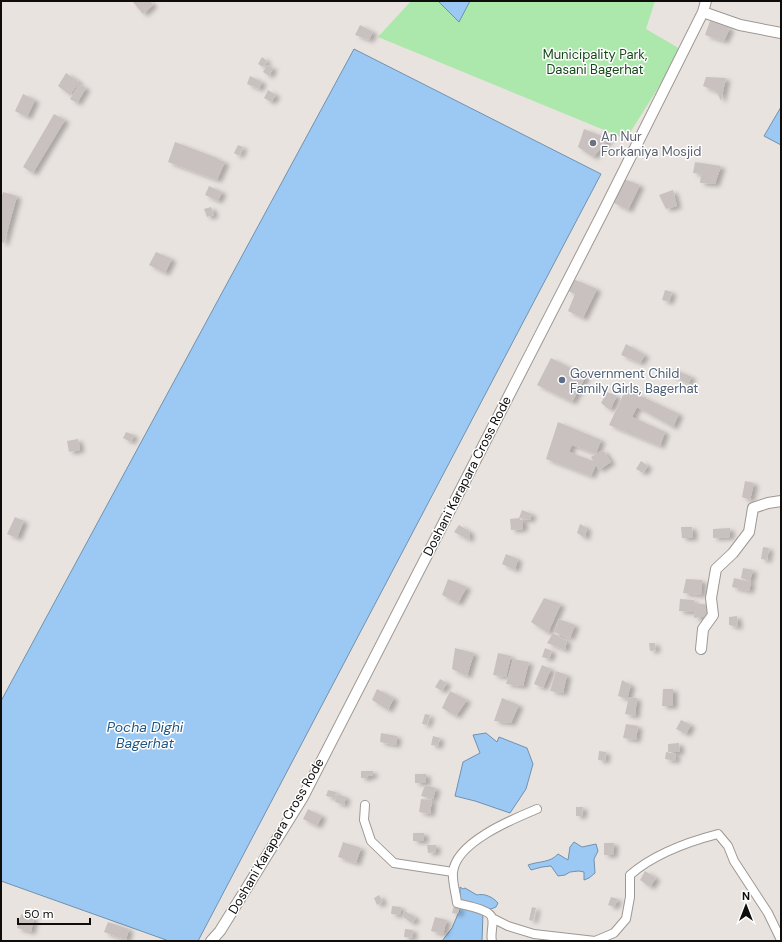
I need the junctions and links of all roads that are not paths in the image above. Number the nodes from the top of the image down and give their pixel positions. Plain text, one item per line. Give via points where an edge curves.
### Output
1 (706, 1) edge
2 (703, 12) junction
3 (781, 33) edge
4 (781, 500) edge
5 (701, 649) dead end
6 (365, 805) dead end
7 (537, 809) dead end
8 (453, 872) junction
9 (492, 918) junction
10 (781, 940) edge
11 (211, 941) edge
12 (492, 941) edge

1 - 2 street, Doshani Karapara Cross Rode
2 - 3 street via 740,25
2 - 11 street, Doshani Karapara Cross Rode via 303,797 220,931
4 - 5 street via 753,508 749,532 733,553 716,569 711,598 713,615 703,629
6 - 8 street via 364,820 371,841 394,863
7 - 8 street via 476,840 458,857
8 - 9 street via 457,903 483,910
9 - 10 street via 534,934 594,941 614,933 626,919 630,876 643,864 690,841 718,834 728,846 734,861 768,913
9 - 12 street

